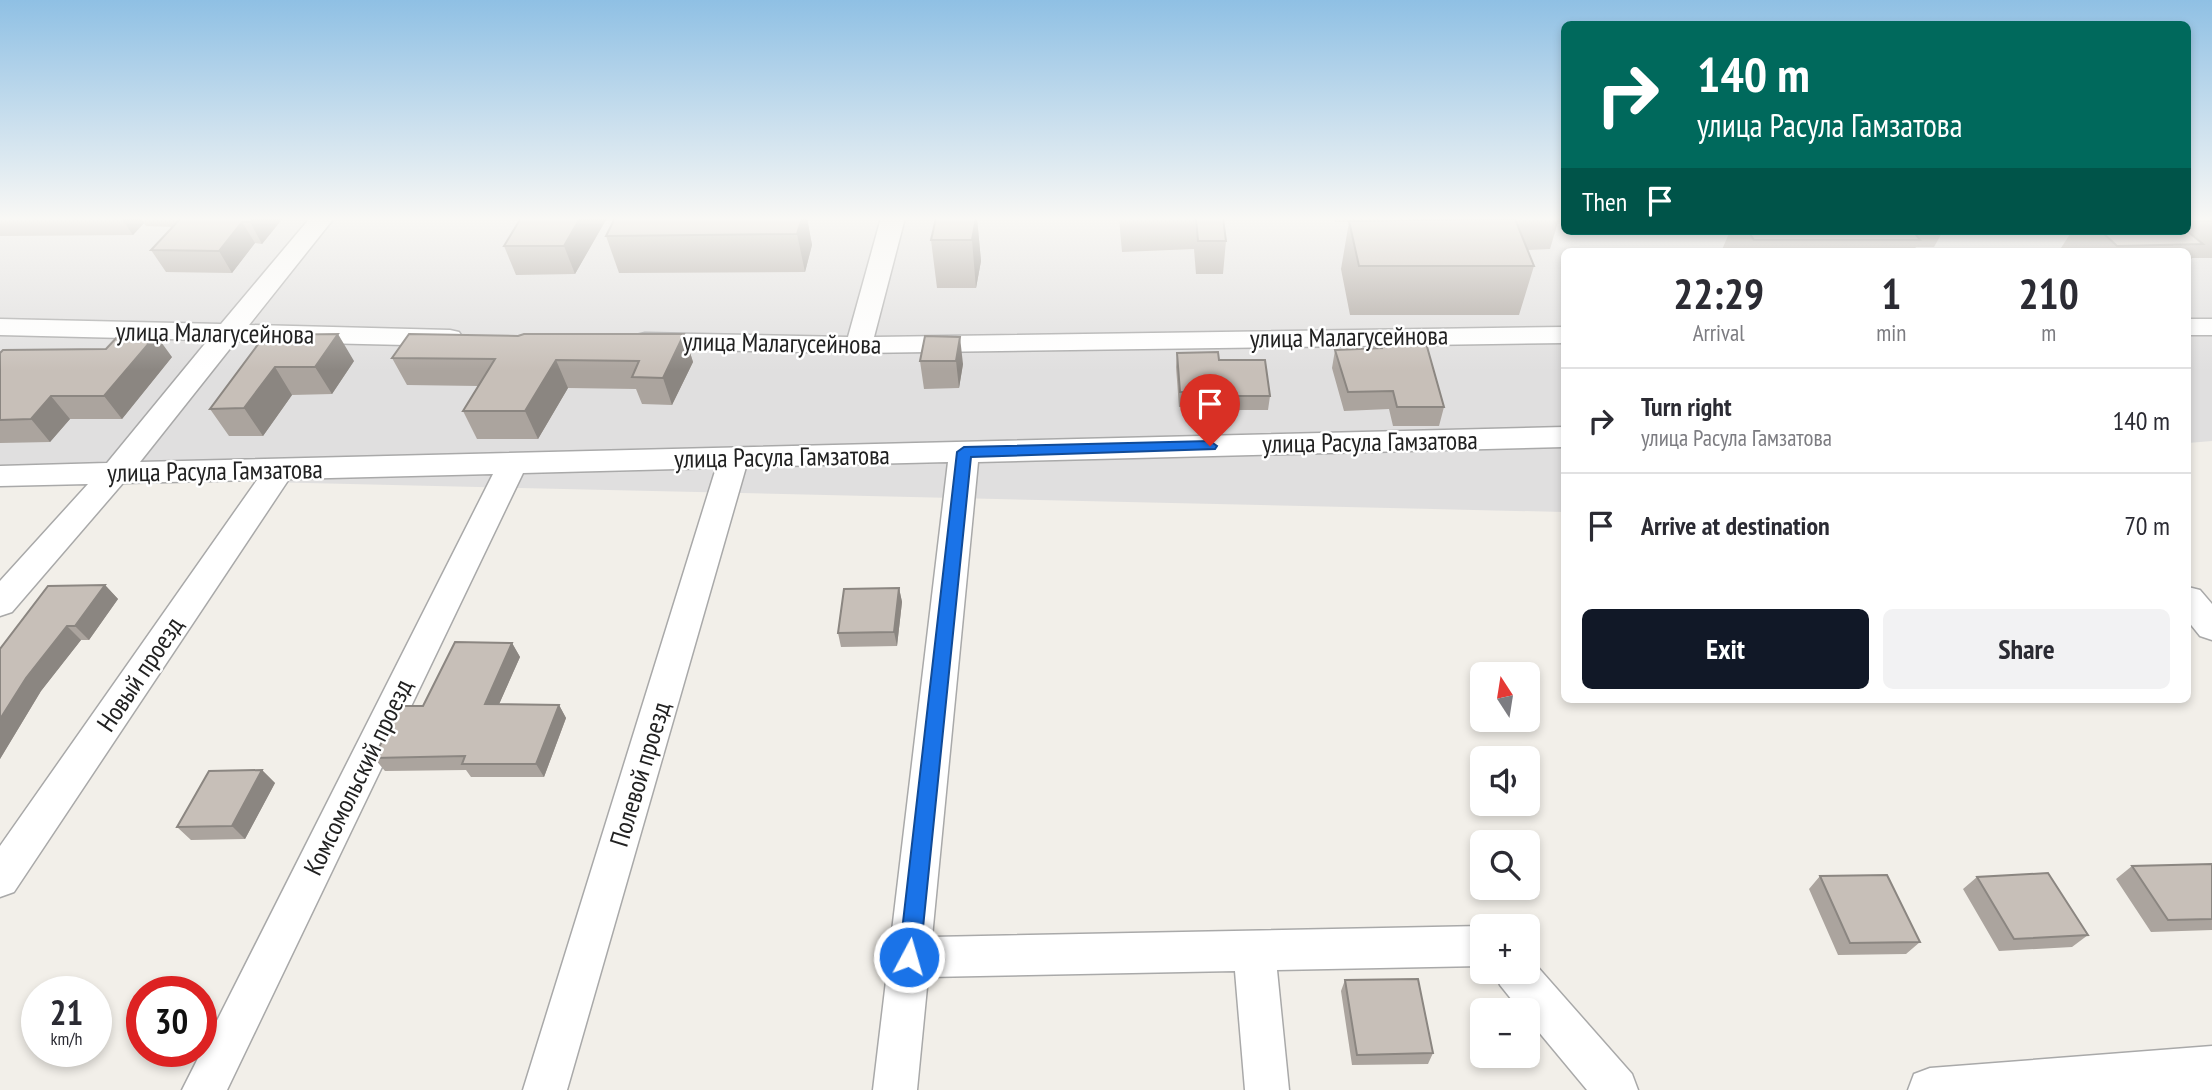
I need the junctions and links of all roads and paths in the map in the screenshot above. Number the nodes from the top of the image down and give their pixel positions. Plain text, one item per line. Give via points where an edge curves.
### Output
1 (281, 269) edge
2 (879, 269) edge
3 (0, 327) edge
4 (2191, 327) edge
5 (2212, 327) edge
6 (228, 334) junction
7 (1561, 335) edge
8 (475, 338) edge
9 (625, 341) edge
10 (859, 345) junction
11 (1561, 437) edge
12 (964, 452) junction
13 (734, 458) junction
14 (513, 464) junction
15 (280, 470) junction
16 (114, 474) junction
17 (0, 476) edge
18 (2191, 602) edge
19 (0, 603) edge
20 (2212, 627) edge
21 (0, 878) edge
22 (1470, 946) edge
23 (1254, 950) junction
24 (909, 957) junction
25 (1526, 984) edge
26 (2212, 1068) edge
27 (204, 1090) edge
28 (545, 1090) edge
29 (895, 1090) edge
30 (1267, 1090) edge
31 (1616, 1090) edge
32 (1930, 1090) edge

1 - 6 street
2 - 10 street
3 - 6 street, улица Малагусейнова
4 - 5 street
6 - 8 street, улица Малагусейнова
6 - 16 street
7 - 10 street, улица Малагусейнова
9 - 10 street, улица Малагусейнова
11 - 12 street, улица Расула Гамзатова
12 - 13 street, улица Расула Гамзатова
12 - 24 street
13 - 14 street, улица Расула Гамзатова
13 - 28 street, Полевой проезд
14 - 15 street, улица Расула Гамзатова
14 - 27 street, Комсомольский проезд
15 - 16 street, улица Расула Гамзатова
15 - 21 street, Новый проезд
16 - 17 street, улица Расула Гамзатова
16 - 19 street
18 - 20 street
22 - 23 street
23 - 24 street
23 - 30 street
24 - 29 street
25 - 31 street
26 - 32 street

